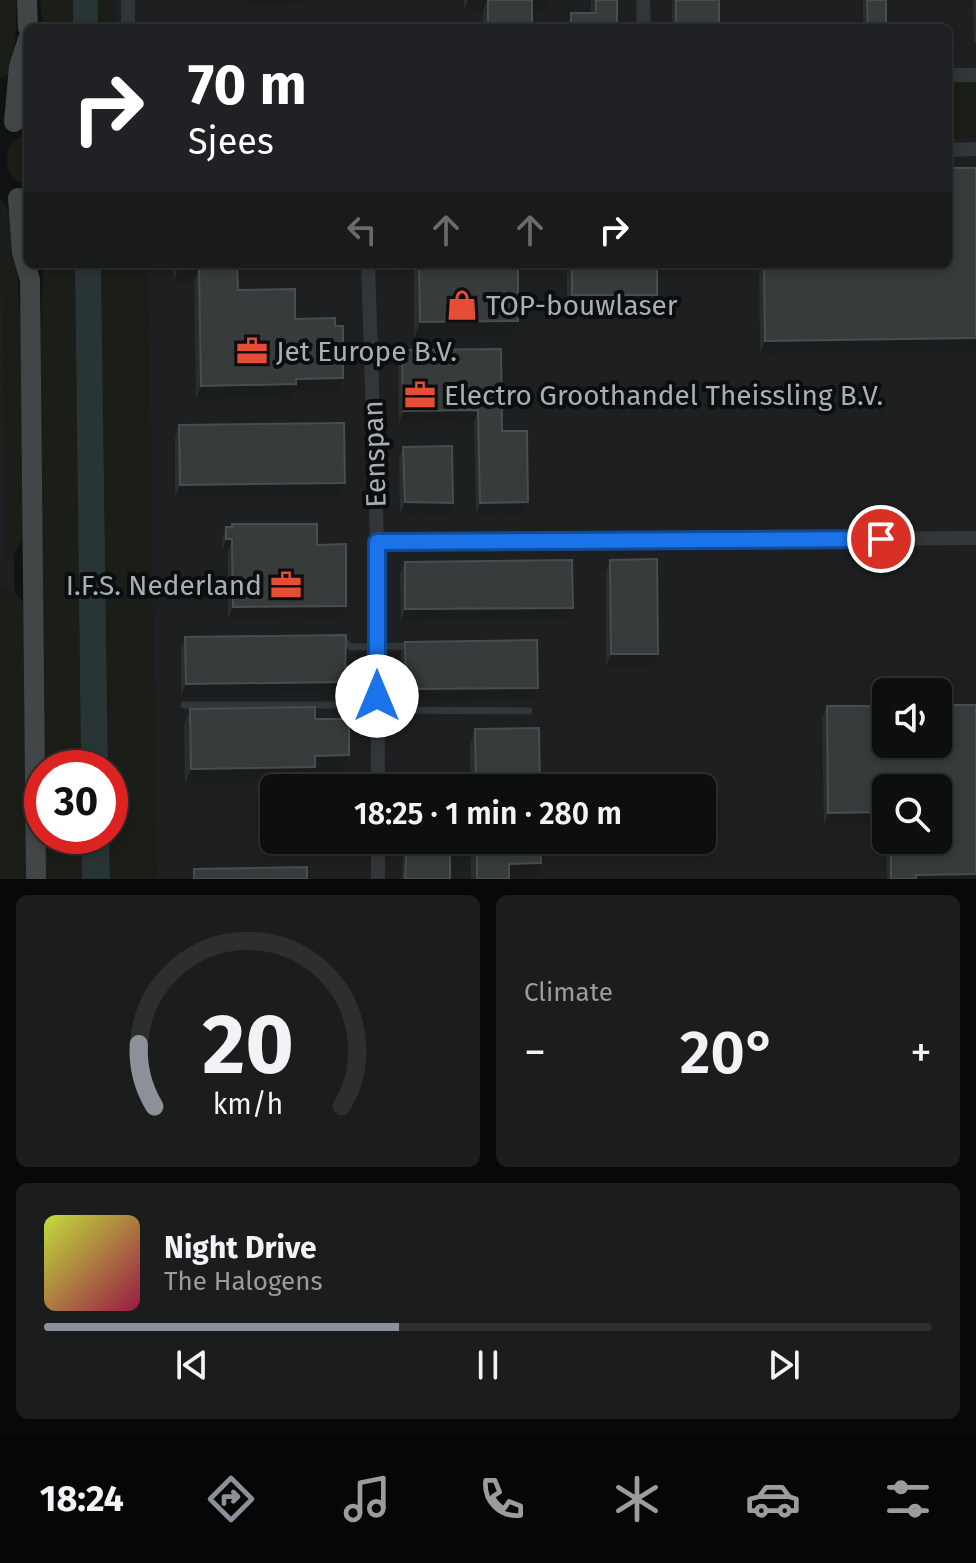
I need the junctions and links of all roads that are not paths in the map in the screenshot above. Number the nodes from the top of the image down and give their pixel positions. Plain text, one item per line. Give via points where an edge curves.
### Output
1 (27, 0) edge
2 (128, 0) edge
3 (643, 0) edge
4 (28, 24) edge
5 (128, 24) edge
6 (644, 24) edge
7 (24, 51) edge
8 (952, 75) edge
9 (976, 75) edge
10 (14, 125) edge
11 (976, 149) edge
12 (952, 150) edge
13 (0, 186) edge
14 (23, 198) edge
15 (24, 256) edge
16 (368, 268) edge
17 (33, 272) edge
18 (976, 538) edge
19 (377, 542) junction
20 (327, 638) edge
21 (377, 646) junction
22 (423, 646) edge
23 (377, 703) junction
24 (184, 705) dead end
25 (529, 711) dead end
26 (378, 774) edge
27 (378, 854) edge
28 (36, 879) edge
29 (378, 879) edge

1 - 4 main road
2 - 5 street
3 - 6 street
7 - 10 main road
8 - 9 street
11 - 12 street
13 - 14 main road
14 - 15 main road
16 - 19 street, Eenspan
17 - 28 main road
18 - 19 street
19 - 21 street, Eenspan
20 - 21 lane via 342,638 351,647
21 - 22 lane
21 - 23 street, Eenspan
23 - 24 lane via 351,696 336,705
23 - 25 lane
23 - 26 street, Eenspan
27 - 29 street

